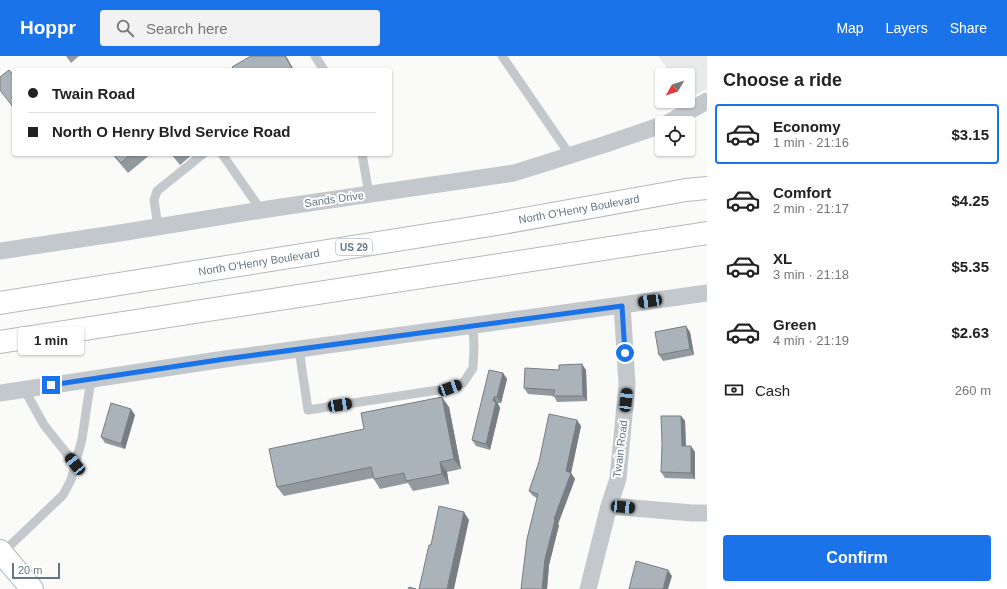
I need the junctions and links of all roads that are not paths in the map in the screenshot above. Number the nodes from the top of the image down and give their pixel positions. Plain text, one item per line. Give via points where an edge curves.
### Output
1 (315, 56) edge
2 (502, 56) edge
3 (323, 68) edge
4 (707, 101) edge
5 (680, 116) edge
6 (655, 127) edge
7 (570, 155) junction
8 (201, 156) edge
9 (223, 156) edge
10 (362, 156) edge
11 (707, 184) edge
12 (697, 189) edge
13 (368, 194) junction
14 (261, 210) junction
15 (158, 227) junction
16 (707, 233) edge
17 (0, 251) edge
18 (707, 293) edge
19 (0, 303) edge
20 (622, 306) junction
21 (473, 326) junction
22 (0, 342) edge
23 (299, 349) junction
24 (91, 379) junction
25 (24, 389) junction
26 (0, 393) edge
27 (75, 464) junction
28 (609, 506) junction
29 (707, 513) edge
30 (1, 552) edge
31 (32, 589) edge
32 (588, 589) edge

1 - 3 lane
2 - 7 lane
4 - 5 street
6 - 7 street, Sands Drive
7 - 13 street, Sands Drive via 514,173
8 - 15 lane via 157,191 154,200
9 - 14 lane
10 - 13 lane
11 - 12 main road, North O'Henry Boulevard
12 - 19 main road, North O'Henry Boulevard / US 29 via 491,225
13 - 14 street, Sands Drive
14 - 15 street, Sands Drive
15 - 17 street, Sands Drive
16 - 22 main road
18 - 20 street
20 - 21 street
20 - 28 street, Twain Road via 627,384 618,479
21 - 23 street
21 - 23 lane via 473,368 463,383 450,388 308,410
23 - 24 street
24 - 25 street
24 - 27 lane via 82,438
25 - 26 street
25 - 27 lane via 44,425
27 - 30 lane via 71,480 63,495
28 - 29 street
28 - 32 street, Twain Road
30 - 31 main road

